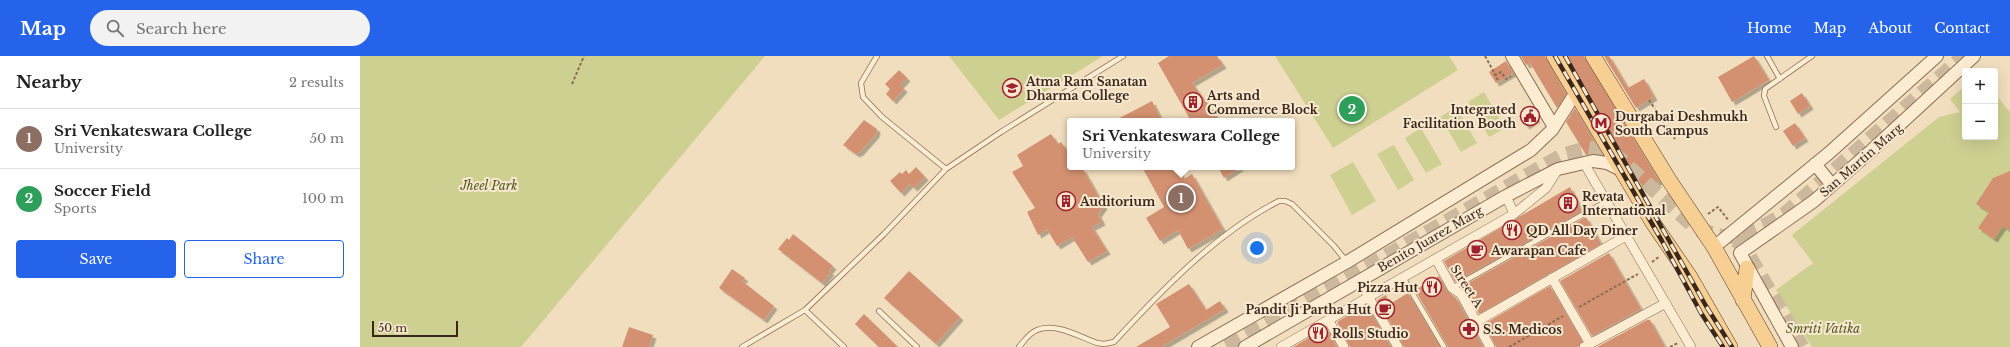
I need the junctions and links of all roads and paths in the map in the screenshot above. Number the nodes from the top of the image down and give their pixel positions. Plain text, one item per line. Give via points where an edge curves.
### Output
1 (584, 56) edge
2 (877, 56) edge
3 (1123, 56) edge
4 (1485, 56) edge
5 (1512, 56) edge
6 (1554, 56) edge
7 (1593, 56) edge
8 (1768, 56) edge
9 (1812, 56) edge
10 (1937, 56) edge
11 (1974, 56) edge
12 (1520, 70) junction
13 (1495, 74) dead end
14 (1780, 79) junction
15 (1498, 80) dead end
16 (572, 84) dead end
17 (1576, 92) junction
18 (1649, 100) dead end
19 (1554, 127) junction
20 (1776, 127) dead end
21 (1675, 139) dead end
22 (1584, 163) junction
23 (1815, 164) junction
24 (946, 169) junction
25 (1558, 169) junction
26 (1623, 171) junction
27 (1832, 185) junction
28 (1506, 196) junction
29 (1607, 202) junction
30 (1514, 214) junction
31 (1698, 222) junction
32 (1736, 229) junction
33 (1626, 236) junction
34 (1714, 247) junction
35 (1671, 249) junction
36 (1436, 259) junction
37 (1347, 262) junction
38 (1644, 266) junction
39 (1747, 268) junction
40 (1552, 278) junction
41 (1360, 279) junction
42 (1404, 279) junction
43 (1452, 288) junction
44 (1369, 298) junction
45 (1743, 300) junction
46 (1666, 303) junction
47 (805, 310) junction
48 (879, 311) dead end
49 (1329, 321) junction
50 (1476, 322) junction
51 (1587, 345) edge
52 (1285, 346) edge
53 (742, 347) edge
54 (844, 347) edge
55 (917, 347) edge
56 (1019, 347) edge
57 (1198, 347) edge
58 (1245, 347) edge
59 (1344, 347) edge
60 (1398, 347) edge
61 (1444, 347) edge
62 (1490, 347) edge
63 (1691, 347) edge
64 (1730, 347) edge
65 (1770, 347) edge
66 (1792, 347) edge

1 - 16 path
2 - 24 lane via 861,83 863,97 882,117
3 - 24 lane
4 - 13 path
5 - 12 street
6 - 17 main road
7 - 31 main road
8 - 14 lane
9 - 14 lane
10 - 23 street
11 - 27 street, San Martin Marg
12 - 15 path via 1506,79 1501,72 1495,75
12 - 19 street
14 - 20 lane via 1764,92
17 - 19 street, Benito Juarez Marg
17 - 26 main road
18 - 21 path
19 - 37 street, Benito Juarez Marg via 1531,150
22 - 25 street, Benito Juarez Marg
22 - 26 street, Benito Juarez Marg via 1593,160 1607,163
22 - 29 street
23 - 27 street
23 - 32 street
24 - 47 lane via 884,234
25 - 28 street, Benito Juarez Marg
25 - 30 street via 1546,188
26 - 35 main road
27 - 39 street, San Martin Marg via 1814,201 1740,253
28 - 30 street
28 - 41 street, Benito Juarez Marg
29 - 33 street
29 - 43 lane
30 - 36 street
31 - 32 path via 1718,207
31 - 34 main road
32 - 34 street
33 - 38 street
33 - 40 street
34 - 45 main road
35 - 38 path
35 - 64 main road
36 - 42 street
36 - 43 street, Street A
37 - 56 lane via 1292,204 1279,200 1204,253 1114,342 1097,343 1057,328 1047,328 1028,335
37 - 57 street, Benito Juarez Marg
38 - 46 street
39 - 45 main road
39 - 66 street
40 - 50 street
40 - 51 street
41 - 44 street
41 - 58 street, Benito Juarez Marg
42 - 44 street
42 - 61 lane
43 - 50 street, Street A via 1461,294
44 - 49 street
44 - 60 street
45 - 65 main road
46 - 51 street
46 - 63 street
47 - 53 lane
47 - 54 lane
48 - 55 lane
49 - 52 street
49 - 59 street
50 - 62 street, Street A

